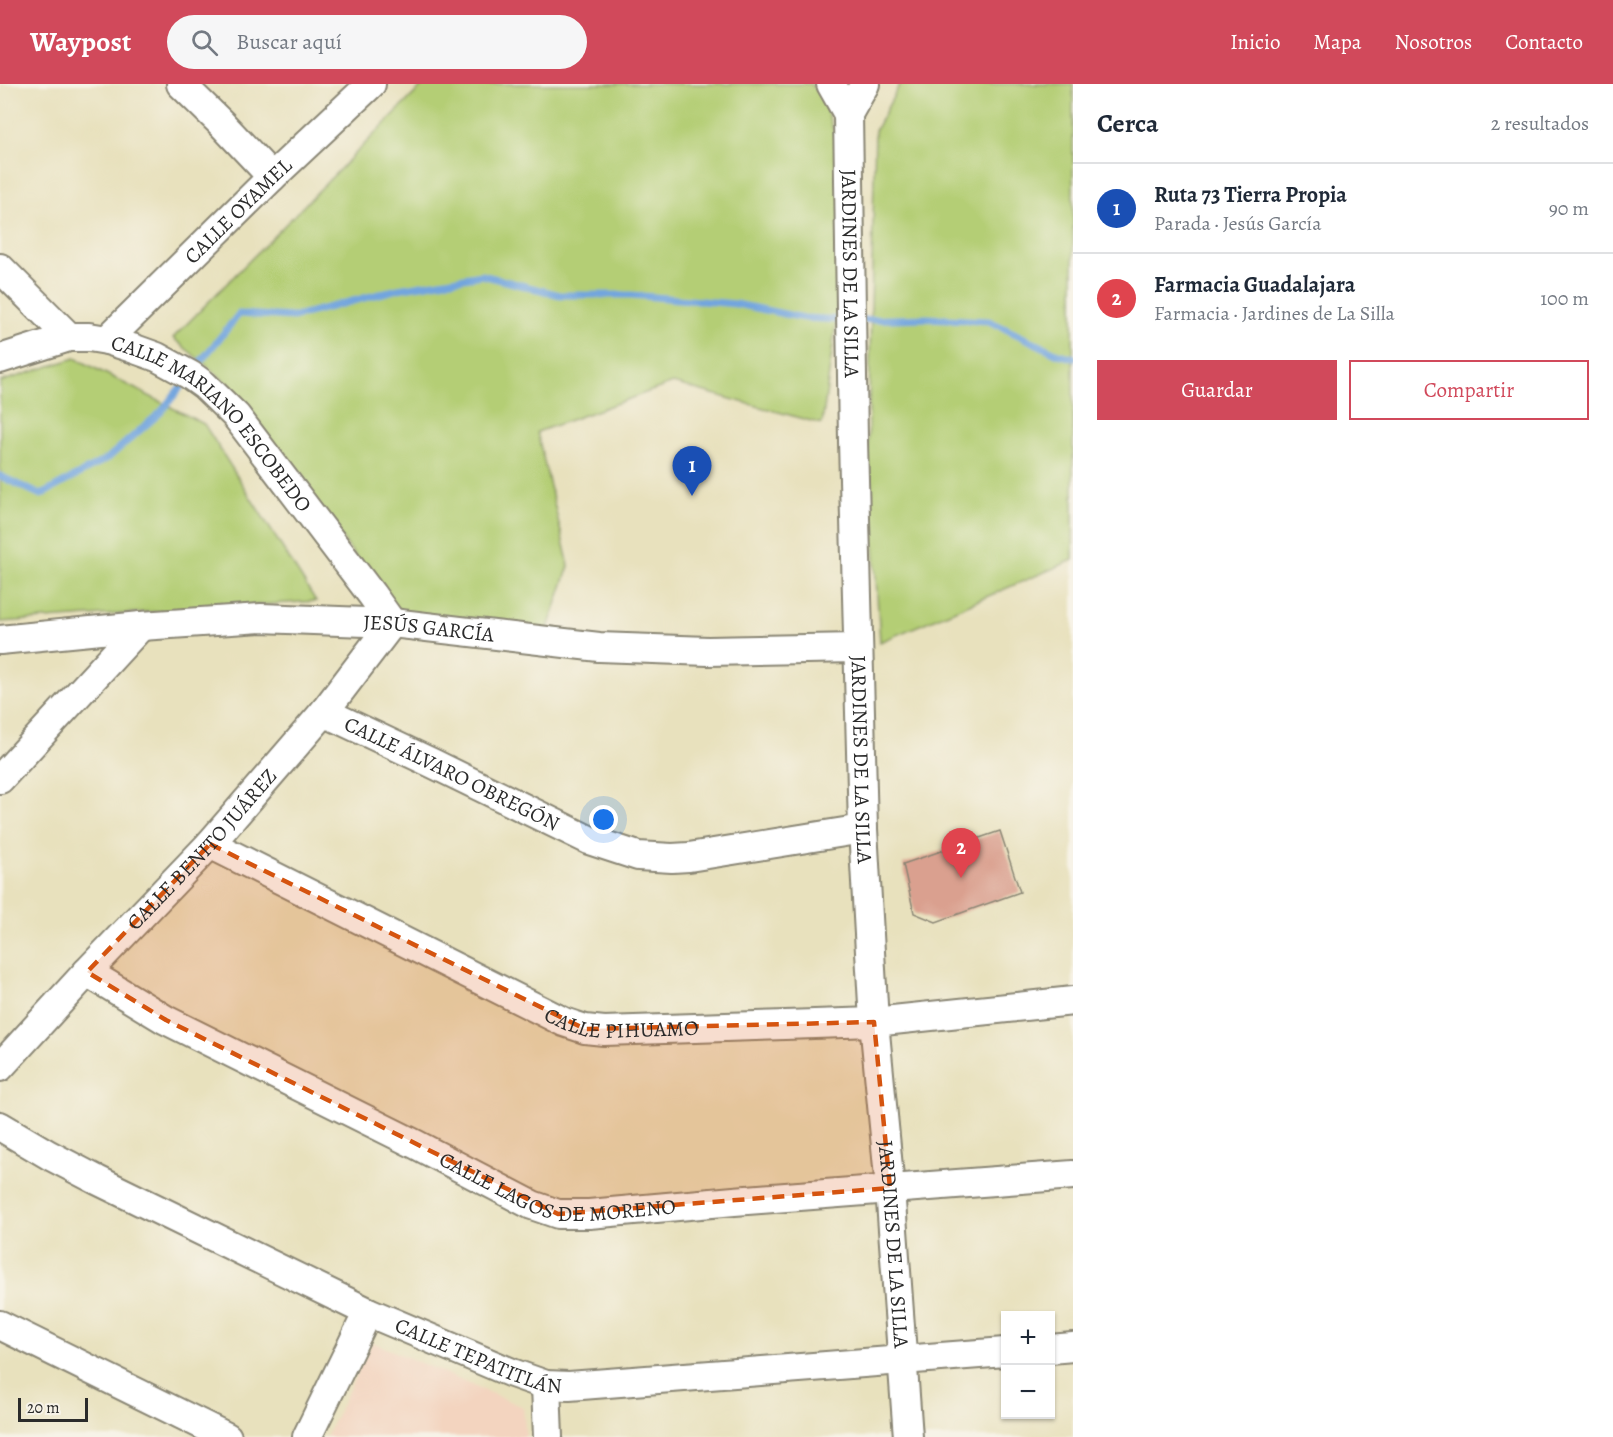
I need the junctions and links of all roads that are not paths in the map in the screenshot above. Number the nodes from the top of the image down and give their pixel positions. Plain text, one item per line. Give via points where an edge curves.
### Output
1 (181, 84) edge
2 (371, 84) edge
3 (831, 84) edge
4 (866, 84) edge
5 (848, 114) junction
6 (272, 177) junction
7 (0, 268) edge
8 (69, 337) junction
9 (107, 340) junction
10 (0, 359) edge
11 (392, 622) junction
12 (141, 626) junction
13 (0, 640) edge
14 (857, 648) junction
15 (324, 712) junction
16 (0, 779) edge
17 (862, 829) junction
18 (210, 844) junction
19 (87, 972) junction
20 (1073, 1001) edge
21 (874, 1022) junction
22 (0, 1067) edge
23 (0, 1126) edge
24 (1073, 1175) edge
25 (890, 1188) junction
26 (368, 1312) junction
27 (0, 1325) edge
28 (1073, 1347) edge
29 (1055, 1348) edge
30 (1001, 1352) edge
31 (904, 1360) junction
32 (546, 1385) junction
33 (227, 1437) edge
34 (307, 1437) edge
35 (548, 1437) edge
36 (908, 1437) edge

1 - 6 street
2 - 6 street, CALLE OYAMEL
3 - 5 street
4 - 5 street
5 - 14 street, JARDINES DE LA SILLA
6 - 9 street, CALLE OYAMEL
7 - 8 street
8 - 9 street, CALLE MARIANO ESCOBEDO
8 - 10 street
9 - 11 street, CALLE MARIANO ESCOBEDO via 157,357 190,375 230,410
11 - 12 street, JESÚS GARCÍA via 261,618
11 - 14 street, JESÚS GARCÍA via 599,647 708,651
11 - 15 street, CALLE BENITO JUÁREZ
12 - 13 street, JESÚS GARCÍA
12 - 16 street
14 - 17 street, JARDINES DE LA SILLA
15 - 17 street, CALLE ÁLVARO OBREGÓN via 590,840 638,856 689,857
15 - 18 street, CALLE BENITO JUÁREZ
17 - 21 street, JARDINES DE LA SILLA
18 - 19 street, CALLE BENITO JUÁREZ
18 - 21 street, CALLE PIHUAMO via 585,1029
19 - 22 street, CALLE BENITO JUÁREZ
19 - 25 street, CALLE LAGOS DE MORENO via 166,1020 532,1205 558,1214
20 - 21 street, CALLE PIHUAMO
21 - 25 street, JARDINES DE LA SILLA
23 - 26 street, CALLE TEPATITLÁN via 97,1180
24 - 25 street, CALLE LAGOS DE MORENO
25 - 31 street, JARDINES DE LA SILLA
26 - 32 street, CALLE TEPATITLÁN
26 - 34 street
27 - 33 street
28 - 29 street
30 - 31 street, CALLE TEPATITLÁN
31 - 32 street, CALLE TEPATITLÁN
31 - 36 street, JARDINES DE LA SILLA
32 - 35 street

